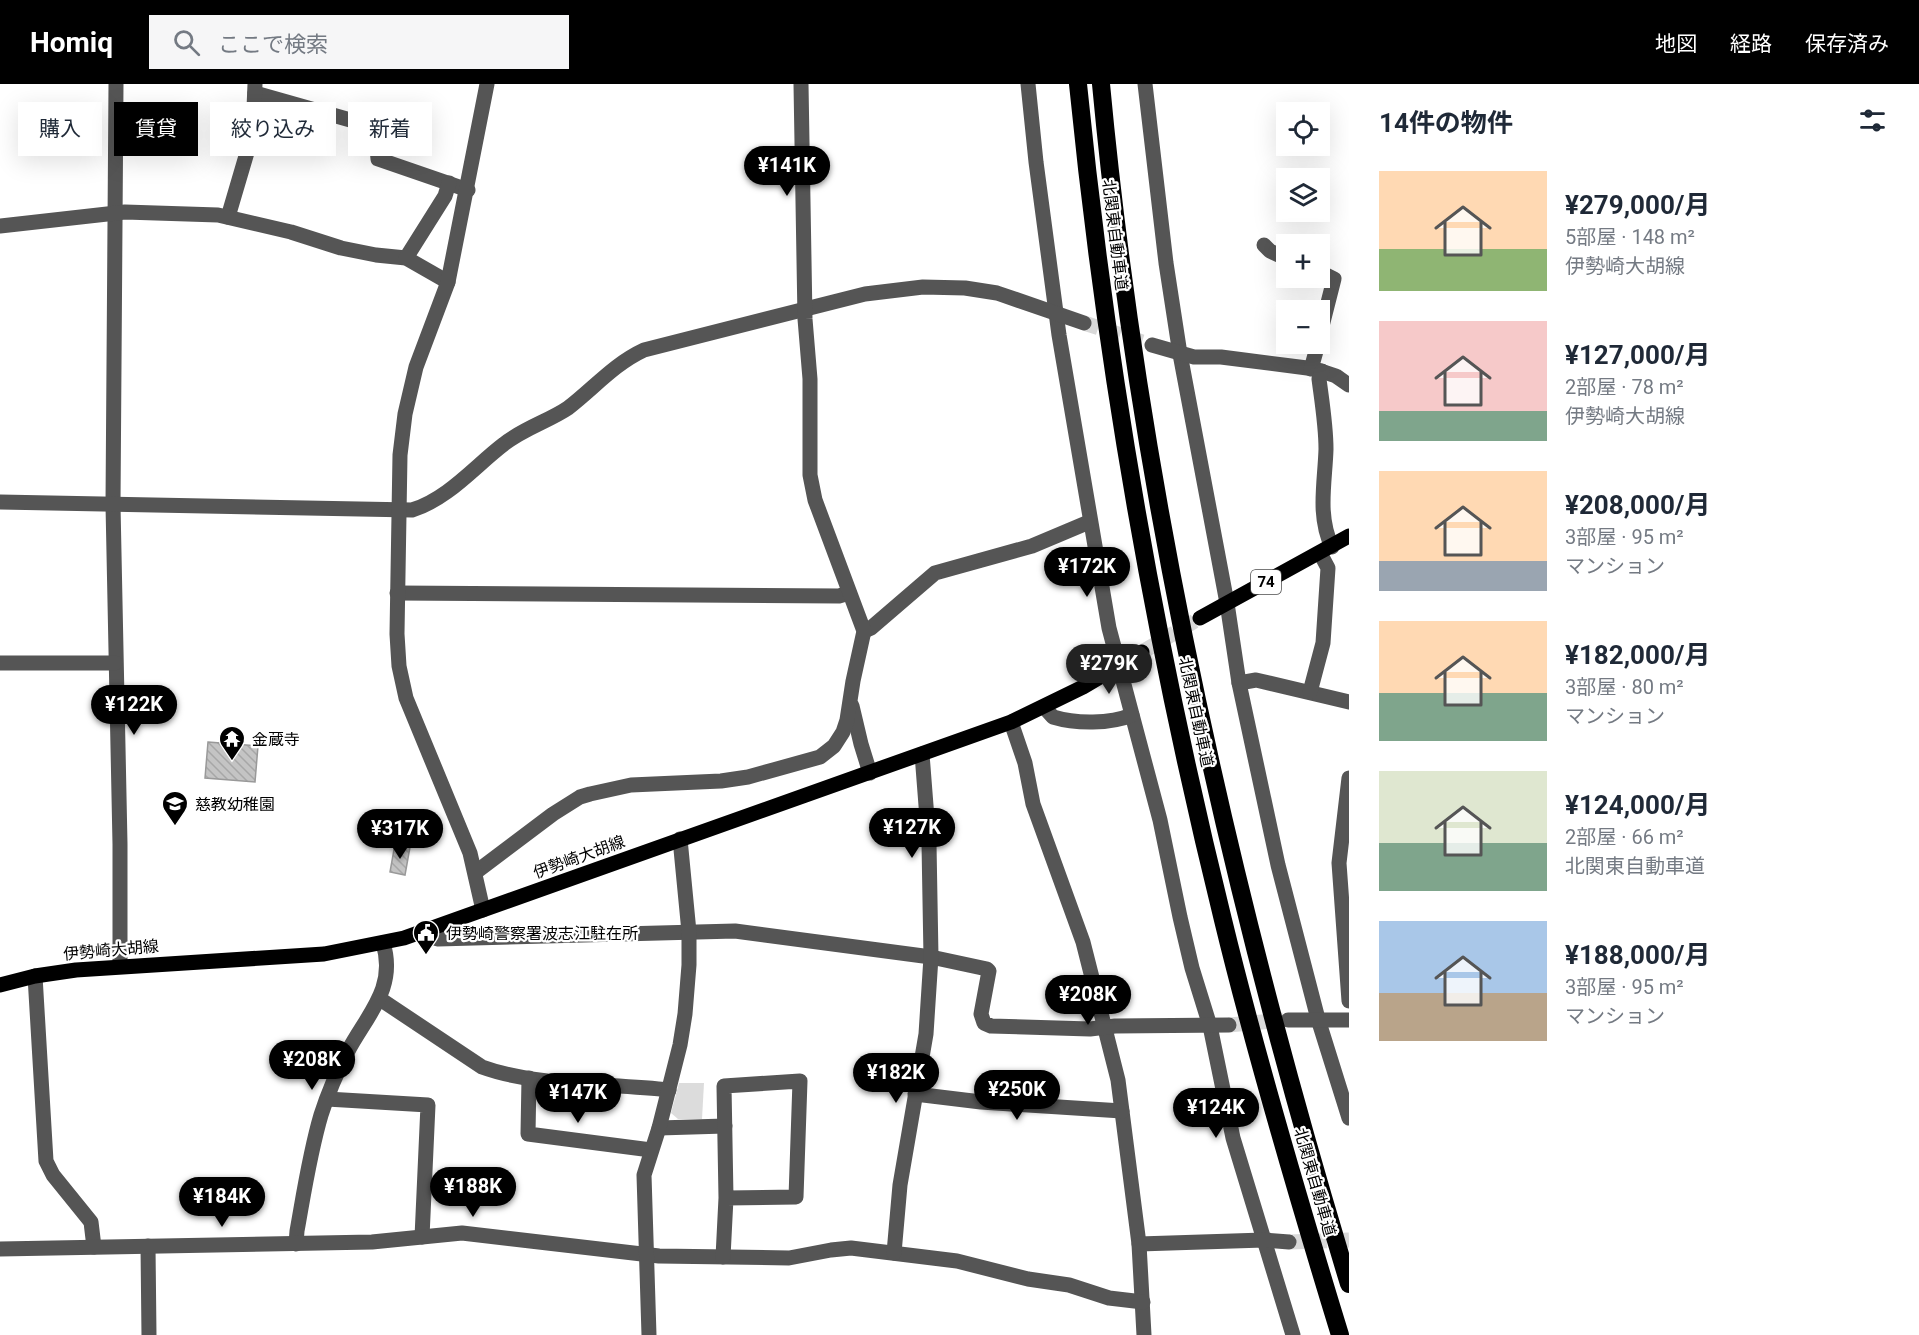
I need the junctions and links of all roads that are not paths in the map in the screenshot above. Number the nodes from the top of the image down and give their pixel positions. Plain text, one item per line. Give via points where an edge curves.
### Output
1 (116, 84) edge
2 (487, 84) edge
3 (801, 84) edge
4 (1028, 84) edge
5 (1078, 84) edge
6 (1101, 84) edge
7 (1145, 84) edge
8 (255, 88) edge
9 (449, 183) junction
10 (468, 190) junction
11 (116, 213) junction
12 (228, 217) junction
13 (0, 226) edge
14 (1264, 245) dead end
15 (1276, 254) edge
16 (406, 258) junction
17 (1330, 277) edge
18 (448, 282) junction
19 (1329, 300) edge
20 (805, 310) junction
21 (1056, 313) junction
22 (1084, 323) tunnel mouth
23 (1152, 345) tunnel mouth
24 (1180, 354) junction
25 (1317, 354) edge
26 (1316, 370) junction
27 (1349, 385) edge
28 (0, 502) edge
29 (113, 505) junction
30 (398, 510) junction
31 (1089, 522) junction
32 (1349, 536) edge
33 (1326, 550) junction
34 (397, 593) junction
35 (849, 593) junction
36 (1227, 603) junction
37 (1200, 618) tunnel mouth
38 (864, 631) junction
39 (1142, 652) tunnel mouth
40 (0, 663) edge
41 (115, 663) junction
42 (1119, 667) junction
43 (1239, 683) junction
44 (1310, 692) junction
45 (851, 701) junction
46 (1349, 702) edge
47 (1044, 707) junction
48 (1132, 715) junction
49 (1011, 722) junction
50 (922, 754) junction
51 (870, 773) junction
52 (1349, 778) edge
53 (680, 839) junction
54 (476, 872) junction
55 (483, 910) junction
56 (425, 931) junction
57 (689, 932) junction
58 (383, 943) junction
59 (931, 957) junction
60 (120, 966) junction
61 (35, 976) junction
62 (0, 985) edge
63 (380, 999) junction
64 (1349, 1001) edge
65 (1318, 1019) junction
66 (1288, 1020) tunnel mouth
67 (1349, 1020) edge
68 (1230, 1025) tunnel mouth
69 (1105, 1026) junction
70 (1210, 1026) junction
71 (529, 1078) junction
72 (669, 1090) junction
73 (915, 1094) junction
74 (327, 1099) junction
75 (1122, 1111) junction
76 (1349, 1118) edge
77 (724, 1126) junction
78 (659, 1128) junction
79 (651, 1150) junction
80 (1320, 1190) junction
81 (726, 1198) junction
82 (422, 1237) junction
83 (1264, 1240) junction
84 (1289, 1242) tunnel mouth
85 (296, 1244) junction
86 (1139, 1244) junction
87 (148, 1246) junction
88 (94, 1247) junction
89 (0, 1249) edge
90 (894, 1253) junction
91 (647, 1254) junction
92 (723, 1257) junction
93 (1349, 1263) edge
94 (1349, 1284) edge
95 (1143, 1302) junction
96 (149, 1335) edge
97 (648, 1335) edge
98 (1144, 1335) edge
99 (1293, 1335) edge
100 (1340, 1335) edge

1 - 11 street
2 - 10 street
3 - 20 street
4 - 21 street
5 - 100 highway, 北関東自動車道 via 1120,417 1186,762 1258,1057
6 - 80 highway, 北関東自動車道 via 1130,323 1179,613 1245,915
7 - 24 street
8 - 9 street via 375,127 380,134 378,159
8 - 12 street via 253,132
9 - 10 street
9 - 16 street
10 - 18 street
11 - 12 street
11 - 13 street
11 - 29 street
12 - 16 street via 341,248
14 - 15 street
16 - 18 street
17 - 19 street via 1334,279
18 - 30 street via 410,388 401,437
20 - 21 street via 884,291 950,287 997,293
20 - 30 street via 628,357 566,409 505,442 443,495 420,508
20 - 35 street via 812,488
21 - 22 street
21 - 31 street
23 - 24 street
24 - 26 street
24 - 36 street
25 - 26 street
26 - 27 street
26 - 33 street via 1326,449
28 - 29 street
29 - 30 street
29 - 41 street
30 - 34 street
31 - 38 street via 1032,546 935,573
31 - 42 street
32 - 33 main road, 74
33 - 36 main road, 74
33 - 44 street via 1323,643
34 - 35 street
34 - 54 street via 398,658 406,698
35 - 38 street
36 - 37 main road, 74
36 - 43 street
38 - 45 street
39 - 42 main road, 伊勢崎大胡線
40 - 41 street
41 - 60 street
42 - 47 main road, 伊勢崎大胡線
42 - 48 street
43 - 44 street via 1256,680
43 - 65 street via 1278,865
44 - 46 street
45 - 51 street
45 - 54 street via 843,732 820,757 748,777 631,785 580,797
47 - 48 street via 1053,717 1072,720 1110,720
47 - 49 main road, 伊勢崎大胡線
48 - 70 street via 1189,958
49 - 50 main road, 伊勢崎大胡線
49 - 69 street via 1033,804 1083,942
50 - 51 main road, 伊勢崎大胡線
50 - 59 street via 929,844
51 - 53 main road, 伊勢崎大胡線
52 - 64 street via 1339,863
53 - 55 main road, 伊勢崎大胡線
53 - 57 street
54 - 55 street
55 - 56 main road, 伊勢崎大胡線
56 - 57 street via 438,939
56 - 58 main road, 伊勢崎大胡線
57 - 59 street via 735,931
57 - 72 street via 685,1014
58 - 60 main road, 伊勢崎大胡線 via 324,954
58 - 63 street via 387,955
59 - 69 street via 989,971 981,1014 988,1026
59 - 73 street via 926,1034
60 - 61 main road, 伊勢崎大胡線
61 - 62 main road, 伊勢崎大胡線
61 - 88 street via 46,1161 92,1222
63 - 71 street via 482,1066
63 - 74 street via 349,1049
65 - 66 street
65 - 67 street
65 - 76 street
68 - 70 street
69 - 70 street
69 - 75 street
70 - 83 street via 1233,1137
71 - 72 street
71 - 79 street via 528,1134
72 - 78 street
73 - 75 street
73 - 90 street
74 - 82 street via 428,1105
74 - 85 street via 314,1144
75 - 86 street
77 - 78 street
77 - 81 street
77 - 81 street via 724,1086 800,1081 796,1197
78 - 79 street
79 - 91 street via 644,1175
80 - 93 highway
80 - 94 highway, 北関東自動車道
81 - 92 street
82 - 85 street
82 - 91 street via 462,1233
83 - 84 street
83 - 86 street
83 - 99 street
85 - 87 street
86 - 95 street
87 - 88 street
87 - 96 street
88 - 89 street
90 - 92 street via 842,1248 789,1258
90 - 95 street via 957,1261 1069,1285 1109,1298
91 - 92 street
91 - 97 street
95 - 98 street

